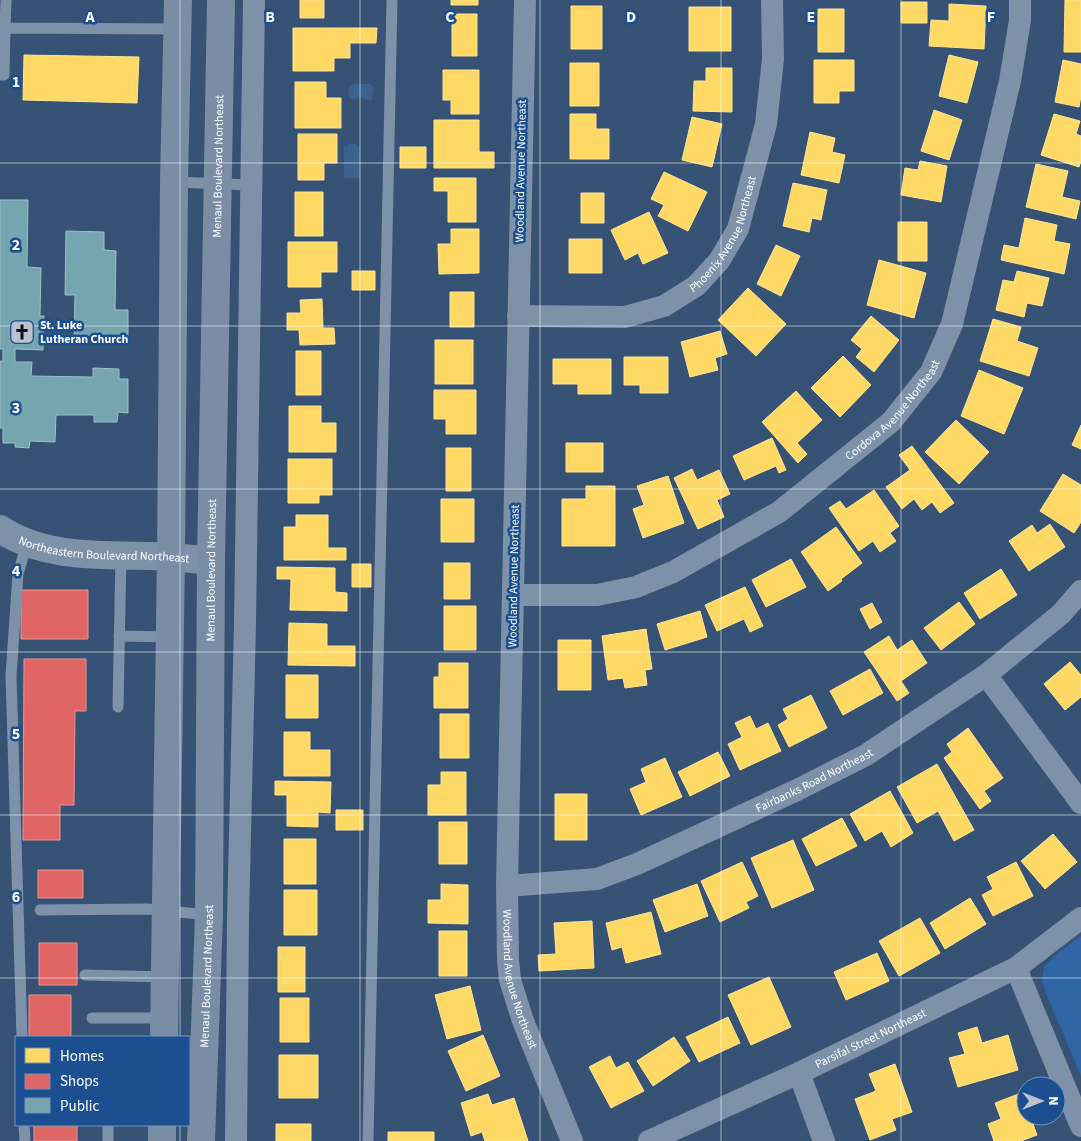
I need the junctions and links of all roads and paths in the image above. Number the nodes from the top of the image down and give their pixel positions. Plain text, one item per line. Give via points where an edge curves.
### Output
1 (6, 0) edge
2 (178, 0) edge
3 (221, 0) edge
4 (254, 0) edge
5 (392, 0) edge
6 (524, 0) edge
7 (772, 0) edge
8 (1020, 0) edge
9 (5, 28) junction
10 (178, 29) junction
11 (0, 76) edge
12 (174, 182) junction
13 (217, 185) junction
14 (251, 185) junction
15 (518, 316) junction
16 (0, 529) edge
17 (27, 543) junction
18 (121, 555) junction
19 (171, 557) junction
20 (211, 561) junction
21 (1081, 591) edge
22 (513, 595) junction
23 (119, 636) junction
24 (170, 637) junction
25 (986, 675) junction
26 (118, 707) dead end
27 (1081, 803) edge
28 (508, 886) junction
29 (40, 910) dead end
30 (166, 910) junction
31 (209, 915) junction
32 (1081, 918) edge
33 (1016, 968) junction
34 (85, 975) dead end
35 (165, 977) junction
36 (92, 1018) dead end
37 (164, 1028) edge
38 (22, 1036) edge
39 (799, 1073) junction
40 (24, 1126) edge
41 (108, 1126) edge
42 (162, 1126) edge
43 (1081, 1126) edge
44 (25, 1141) edge
45 (108, 1141) edge
46 (162, 1141) edge
47 (201, 1141) edge
48 (236, 1141) edge
49 (368, 1141) edge
50 (572, 1141) edge
51 (649, 1141) edge
52 (824, 1141) edge

1 - 9 lane
2 - 10 main road
3 - 13 main road, Menaul Boulevard Northeast
4 - 14 street
5 - 49 lane
6 - 15 street, Woodland Avenue Northeast
7 - 15 street, Phoenix Avenue Northeast via 773,59 766,124 738,229 720,261 696,286 664,306 625,317
8 - 22 street, Cordova Avenue Northeast via 1010,81 952,324 932,372 891,422 779,512 673,572 636,587 597,595
9 - 10 lane
9 - 11 lane via 4,76
10 - 12 main road
12 - 13 lane
12 - 19 main road
13 - 14 lane
13 - 20 main road, Menaul Boulevard Northeast
14 - 48 street
15 - 22 street, Woodland Avenue Northeast
16 - 17 street, Northeastern Boulevard Northeast
17 - 18 street, Northeastern Boulevard Northeast via 64,552
17 - 38 lane via 18,574 11,676
18 - 19 street, Northeastern Boulevard Northeast
18 - 23 lane
19 - 20 street, Northeastern Boulevard Northeast
19 - 24 main road
20 - 31 main road, Menaul Boulevard Northeast
21 - 25 street, Fairbanks Road Northeast via 1061,614
22 - 28 street, Woodland Avenue Northeast
23 - 24 lane
23 - 26 lane
24 - 30 main road
25 - 27 street
25 - 28 street, Fairbanks Road Northeast via 866,755 637,864 597,879
28 - 50 street, Woodland Avenue Northeast via 510,980
29 - 30 lane
30 - 31 lane
30 - 35 main road
31 - 47 main road, Menaul Boulevard Northeast
32 - 33 street, Parsifal Street Northeast
33 - 39 street, Parsifal Street Northeast
33 - 43 street
34 - 35 lane
35 - 37 main road
36 - 37 lane
39 - 51 street, Parsifal Street Northeast
39 - 52 street
40 - 44 lane
41 - 45 lane
42 - 46 main road

